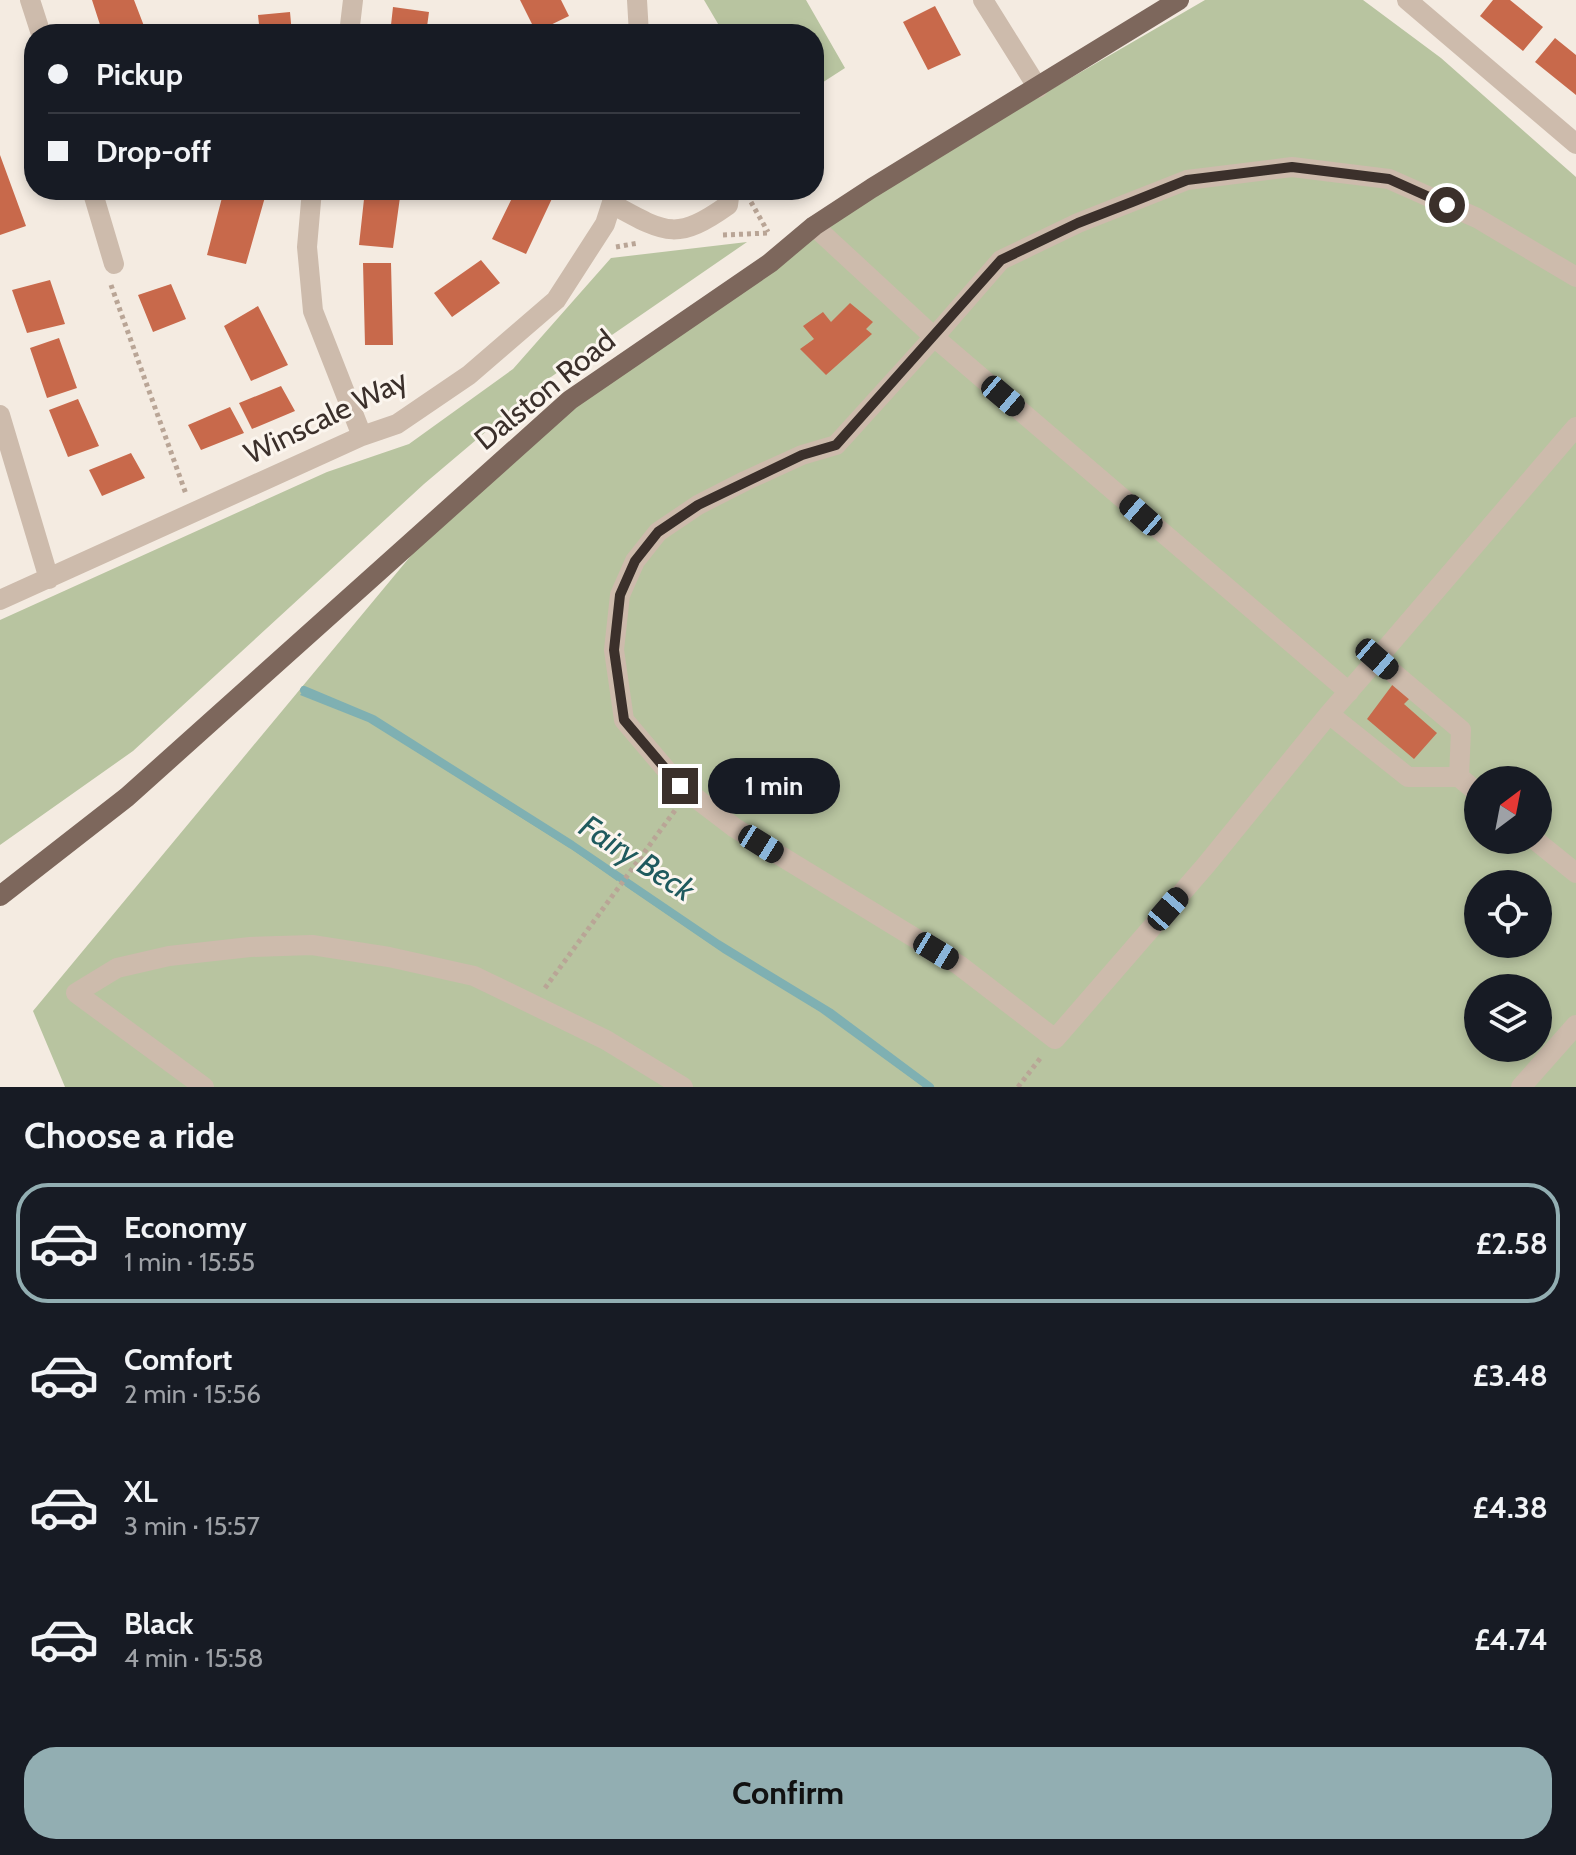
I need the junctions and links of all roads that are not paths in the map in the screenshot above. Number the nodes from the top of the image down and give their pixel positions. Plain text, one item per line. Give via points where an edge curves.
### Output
1 (30, 0) edge
2 (353, 0) edge
3 (637, 0) edge
4 (983, 0) edge
5 (1179, 0) edge
6 (1407, 0) edge
7 (38, 24) edge
8 (350, 24) edge
9 (638, 24) edge
10 (1038, 88) junction
11 (1576, 144) edge
12 (95, 200) edge
13 (311, 200) edge
14 (613, 200) edge
15 (618, 200) edge
16 (729, 200) edge
17 (814, 226) junction
18 (114, 264) road end
19 (1576, 277) edge
20 (934, 337) junction
21 (0, 415) edge
22 (1576, 427) edge
23 (362, 436) junction
24 (49, 579) junction
25 (0, 600) edge
26 (1377, 659) junction
27 (1349, 692) junction
28 (1329, 714) junction
29 (1459, 777) junction
30 (1464, 781) edge
31 (1552, 854) edge
32 (1576, 873) edge
33 (0, 896) edge
34 (1576, 1025) edge
35 (204, 1087) edge
36 (683, 1087) edge
37 (1521, 1087) edge

1 - 7 street
2 - 8 street
3 - 9 street
4 - 10 street
5 - 10 main road, Dalston Road
6 - 11 street
10 - 17 main road, Dalston Road
12 - 18 street
13 - 23 street via 307,247 313,311
14 - 23 street, Winscale Way via 605,224 556,300 469,375 397,424
15 - 16 street, Winscale Way via 645,222 676,231 699,226
17 - 20 street
17 - 33 main road, Dalston Road via 770,263 570,400 127,797
19 - 20 street via 1477,218 1389,179 1292,167 1187,180 1078,223 1001,260
20 - 27 street
20 - 28 street via 836,445 802,455 698,505 658,532 635,561 620,595 614,650 624,720 680,786 735,828 959,965 1055,1039
21 - 24 street
22 - 26 street
23 - 24 street, Winscale Way
24 - 25 street, Winscale Way
26 - 27 street
26 - 29 street via 1461,730
27 - 28 street
28 - 29 street via 1408,777
29 - 30 street
31 - 32 street
34 - 37 street
35 - 36 street via 76,993 117,968 169,956 312,945 474,976 606,1040

